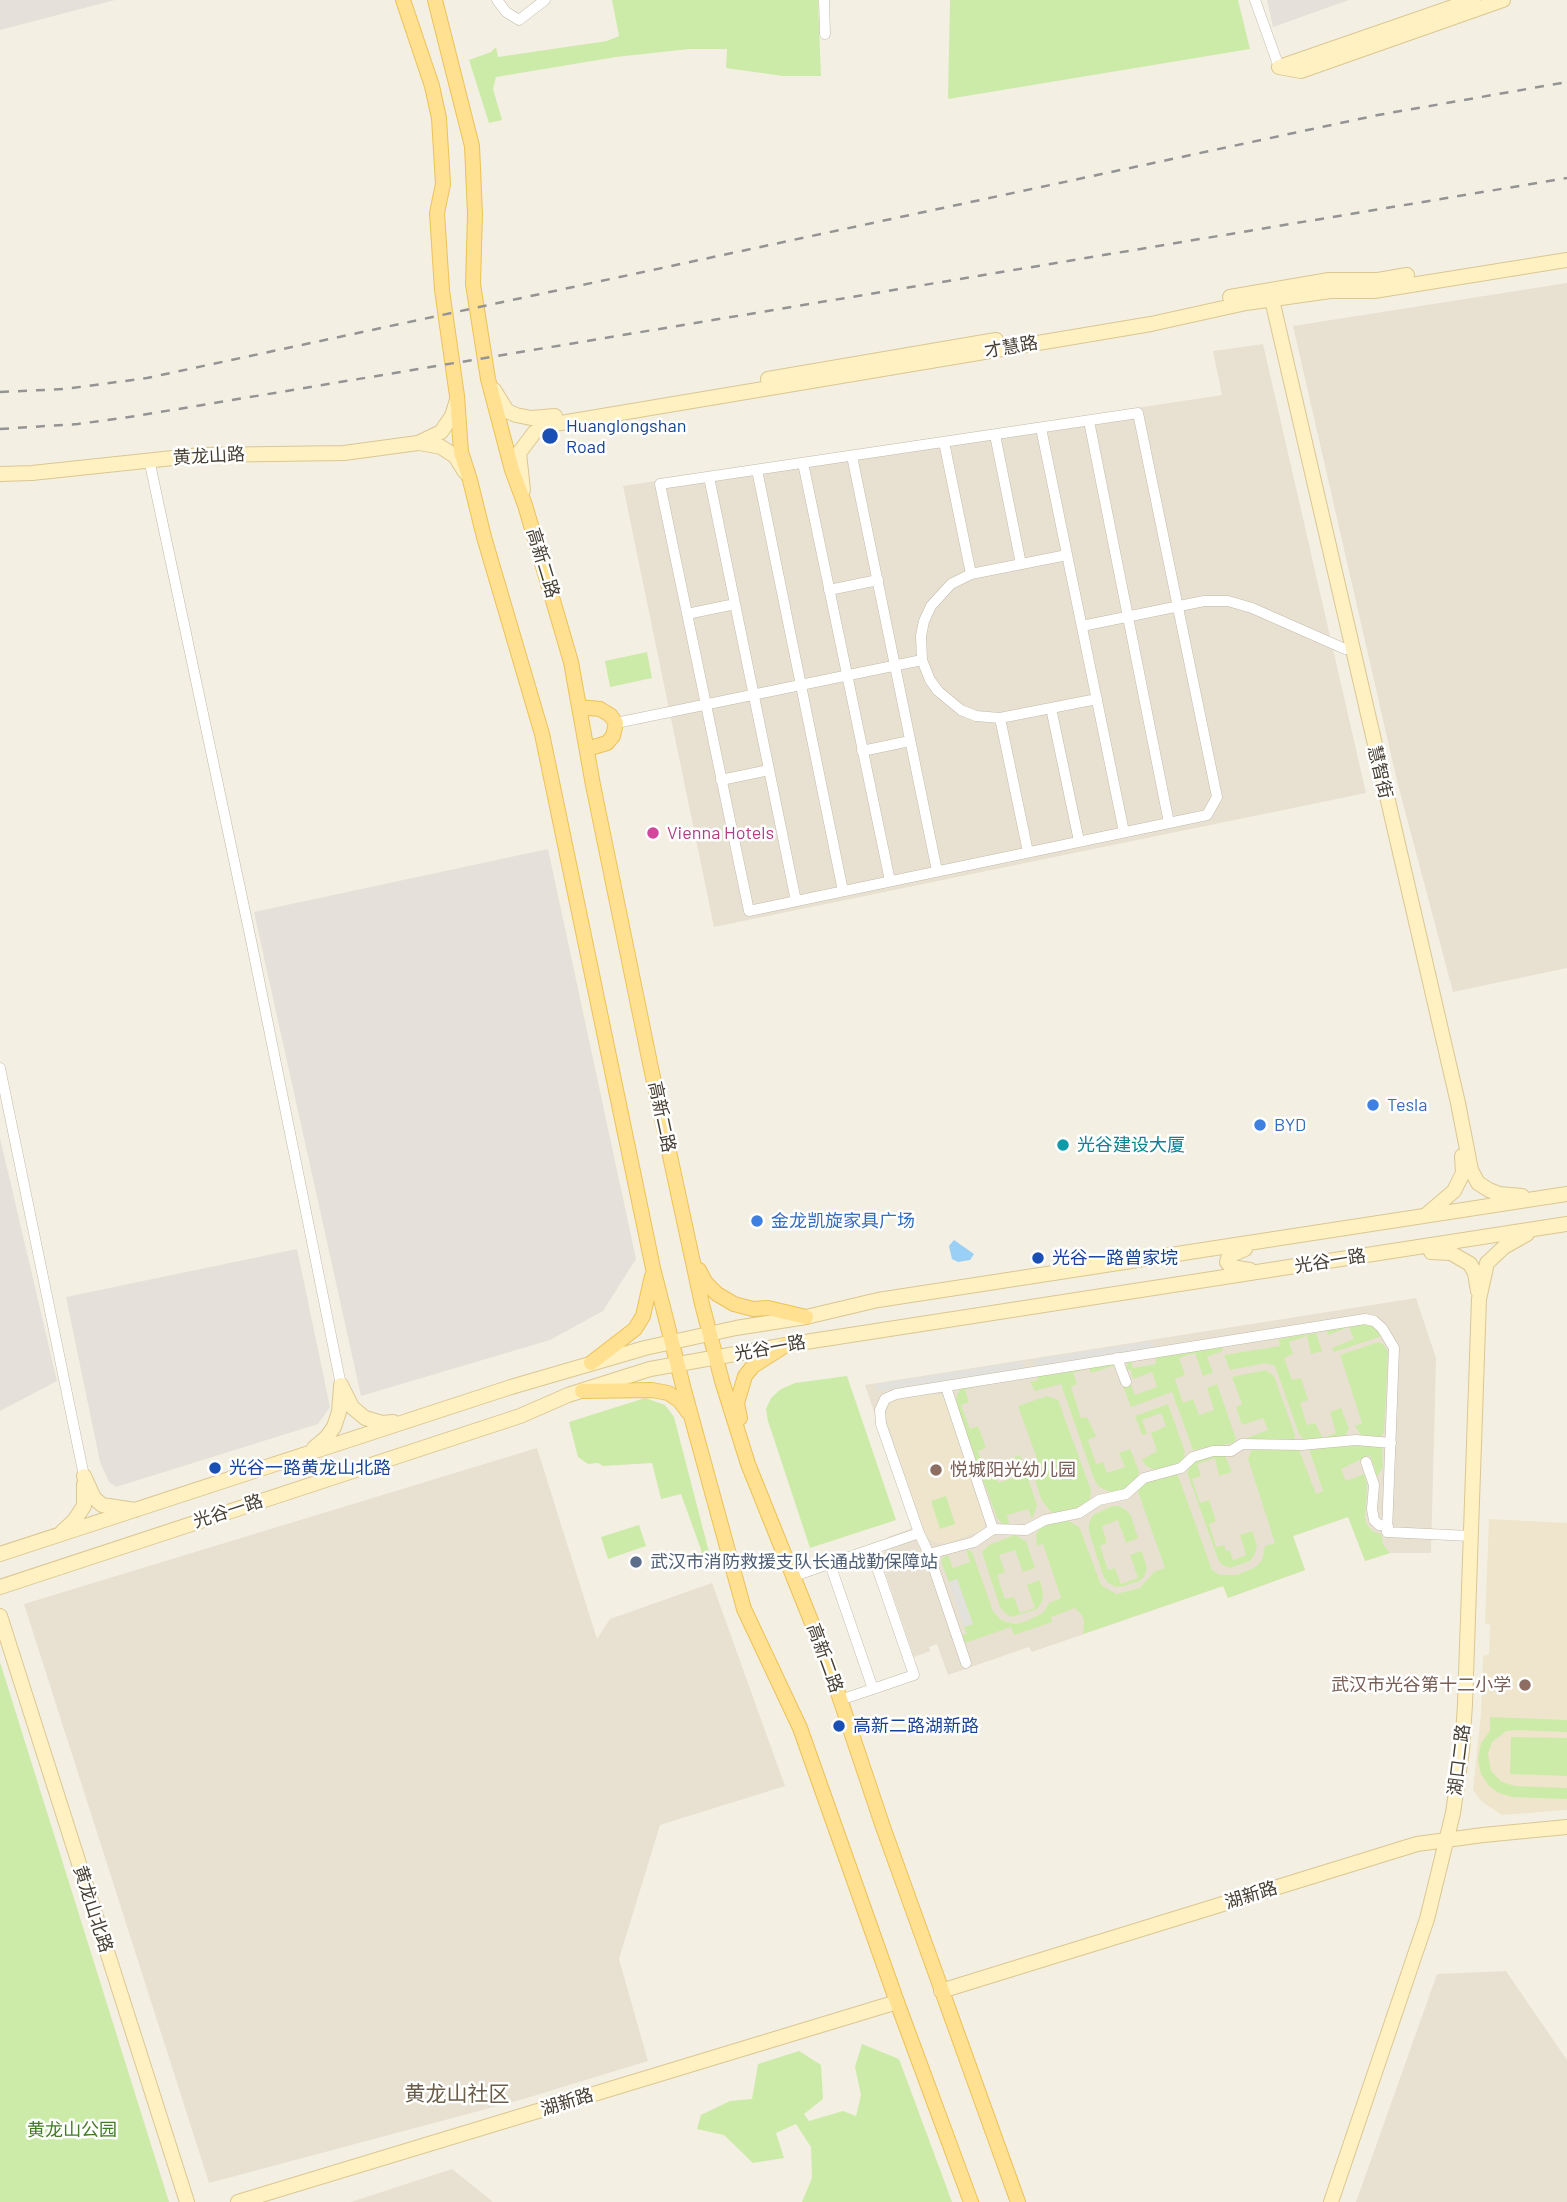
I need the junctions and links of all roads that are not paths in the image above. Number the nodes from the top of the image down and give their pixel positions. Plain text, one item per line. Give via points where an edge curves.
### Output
1 (403, 0) edge
2 (435, 0) edge
3 (497, 0) edge
4 (545, 0) edge
5 (824, 0) edge
6 (1255, 0) edge
7 (1473, 0) edge
8 (1503, 0) edge
9 (825, 34) dead end
10 (1279, 67) junction
11 (1567, 250) edge
12 (1567, 260) edge
13 (1267, 295) junction
14 (488, 379) junction
15 (457, 396) junction
16 (1089, 421) junction
17 (1041, 428) junction
18 (995, 435) junction
19 (944, 442) junction
20 (418, 443) junction
21 (852, 456) junction
22 (149, 459) junction
23 (803, 463) junction
24 (757, 470) junction
25 (0, 474) edge
26 (709, 477) junction
27 (470, 480) junction
28 (525, 505) junction
29 (1067, 555) junction
30 (1021, 564) junction
31 (971, 573) junction
32 (878, 580) junction
33 (829, 590) junction
34 (735, 604) junction
35 (1178, 607) junction
36 (687, 614) junction
37 (1128, 617) junction
38 (1082, 626) junction
39 (1345, 649) junction
40 (922, 660) junction
41 (895, 665) junction
42 (847, 675) junction
43 (801, 685) junction
44 (754, 694) junction
45 (1097, 699) junction
46 (706, 704) junction
47 (579, 707) junction
48 (1051, 708) junction
49 (1000, 718) junction
50 (616, 723) junction
51 (910, 741) junction
52 (587, 749) junction
53 (862, 751) junction
54 (769, 770) junction
55 (721, 780) junction
56 (1169, 823) junction
57 (1124, 832) junction
58 (1079, 841) junction
59 (1028, 852) junction
60 (937, 871) junction
61 (890, 881) junction
62 (843, 891) junction
63 (796, 901) junction
64 (0, 1068) edge
65 (1567, 1194) edge
66 (1548, 1197) junction
67 (1422, 1218) junction
68 (1567, 1224) edge
69 (1538, 1228) junction
70 (1267, 1241) junction
71 (1401, 1251) junction
72 (693, 1260) junction
73 (653, 1268) junction
74 (1272, 1270) junction
75 (1479, 1299) junction
76 (806, 1317) junction
77 (709, 1334) junction
78 (672, 1342) junction
79 (786, 1345) junction
80 (716, 1357) junction
81 (1118, 1358) junction
82 (591, 1363) junction
83 (677, 1364) junction
84 (1126, 1382) dead end
85 (341, 1385) junction
86 (946, 1387) junction
87 (582, 1391) junction
88 (692, 1417) junction
89 (408, 1421) junction
90 (1391, 1443) junction
91 (307, 1454) junction
92 (1366, 1462) dead end
93 (748, 1464) junction
94 (84, 1476) junction
95 (137, 1510) junction
96 (1388, 1526) junction
97 (993, 1529) junction
98 (919, 1534) junction
99 (58, 1536) junction
100 (1470, 1536) junction
101 (871, 1550) junction
102 (0, 1554) edge
103 (929, 1554) junction
104 (830, 1564) junction
105 (794, 1576) junction
106 (0, 1587) edge
107 (0, 1616) edge
108 (966, 1663) dead end
109 (873, 1689) junction
110 (841, 1700) junction
111 (1567, 1827) edge
112 (1447, 1840) junction
113 (941, 1990) junction
114 (897, 2002) junction
115 (187, 2202) edge
116 (238, 2202) edge
117 (971, 2202) edge
118 (1018, 2202) edge
119 (1331, 2202) edge

1 - 15 main road via 439,118 443,184 437,213
2 - 14 main road, 高新二路 via 472,146 473,284
3 - 4 street via 519,20
5 - 9 street
6 - 10 street
7 - 10 street
8 - 10 street via 1301,71
11 - 13 street, 才慧路 via 1378,280 1329,280
12 - 13 street, 才慧路 via 1374,290
13 - 14 street, 才慧路 via 542,418 508,411
13 - 28 street, 才慧路 via 1161,322 543,426 519,453
13 - 39 street, 慧智街
13 - 66 street, 慧智街 via 1471,1170 1479,1183 1499,1194
14 - 28 main road, 高新二路
15 - 20 street, 黄龙山路 via 452,416 441,432
15 - 27 main road via 461,452
16 - 17 street
16 - 35 street via 1138,414
16 - 37 street
17 - 18 street
17 - 29 street
18 - 19 street
18 - 30 street
19 - 21 street
19 - 31 street
20 - 22 street, 黄龙山路 via 344,453
20 - 27 street, 黄龙山路 via 441,447 455,457
21 - 23 street
21 - 32 street
22 - 25 street, 黄龙山路
22 - 85 street
23 - 24 street
23 - 33 street
24 - 26 street
24 - 43 street
26 - 34 street
26 - 36 street via 660,484
27 - 73 main road via 548,759
28 - 47 main road, 高新二路 via 565,640
29 - 30 street
29 - 38 street
30 - 31 street
31 - 40 street via 951,584 931,606 921,636
32 - 33 street
32 - 41 street
33 - 42 street
34 - 36 street
34 - 44 street
35 - 37 street
35 - 39 street via 1215,601 1239,603
35 - 56 street via 1217,797 1207,815
36 - 46 street
37 - 38 street
37 - 56 street
38 - 45 street
39 - 67 street, 慧智街 via 1462,1158 1463,1173 1454,1191
40 - 41 street
40 - 49 street via 930,680 961,710
41 - 42 street
41 - 51 street
42 - 43 street
42 - 53 street
43 - 44 street
43 - 62 street
44 - 46 street
44 - 54 street
45 - 48 street
45 - 57 street
46 - 50 street
46 - 55 street
47 - 50 main road via 600,709
47 - 52 main road, 高新二路
48 - 49 street
48 - 58 street
49 - 59 street
50 - 52 main road via 607,743
51 - 53 street
51 - 60 street
52 - 72 main road, 高新二路
53 - 61 street
54 - 55 street
54 - 63 street
55 - 63 street via 749,911
56 - 57 street
57 - 58 street
58 - 59 street
59 - 60 street
60 - 61 street
61 - 62 street
62 - 63 street
64 - 94 street
65 - 66 street, 光谷一路
66 - 67 street, 光谷一路
67 - 70 street, 光谷一路
68 - 69 street, 光谷一路
69 - 71 street, 光谷一路
69 - 75 street via 1503,1247 1487,1263
70 - 74 street via 1229,1256 1227,1262 1231,1267
70 - 76 street, 光谷一路 via 878,1300
71 - 74 street, 光谷一路
71 - 75 street via 1460,1257 1475,1273
72 - 76 main road via 706,1283 734,1304
72 - 77 main road, 高新二路
73 - 78 main road
73 - 82 main road via 643,1316 629,1334
74 - 79 street, 光谷一路
75 - 100 street, 湖口二路
76 - 77 street, 光谷一路
77 - 78 street, 光谷一路
77 - 80 main road, 高新二路
78 - 82 street, 光谷一路
78 - 83 main road
79 - 80 street, 光谷一路
79 - 93 main road via 752,1366 742,1382 737,1403
80 - 83 street, 光谷一路
80 - 93 main road, 高新二路
81 - 84 street
81 - 86 street
81 - 90 street via 1374,1321 1394,1348
82 - 89 street, 光谷一路
83 - 87 street, 光谷一路
83 - 88 main road
85 - 89 street via 352,1407 365,1418 382,1423
85 - 91 street via 334,1427
86 - 97 street
86 - 98 street via 896,1394 886,1399 880,1410
87 - 88 main road via 652,1390 679,1400
87 - 106 street, 光谷一路 via 520,1416
88 - 114 main road via 744,1609 805,1741
89 - 91 street, 光谷一路
90 - 96 street
90 - 97 street via 1242,1444 1230,1451 1193,1457 1181,1468 1144,1478 1126,1494 1099,1500 1079,1513 1045,1520 1026,1530
91 - 95 street, 光谷一路
92 - 96 street via 1374,1485 1374,1520
93 - 105 main road, 高新二路
94 - 95 street via 102,1505
94 - 99 street via 84,1506
95 - 99 street, 光谷一路
96 - 100 street via 1387,1532
97 - 103 street via 974,1542
98 - 101 street
98 - 103 street
99 - 102 street, 光谷一路
100 - 112 street, 湖口二路 via 1464,1727
101 - 104 street
101 - 109 street via 914,1675
103 - 108 street
104 - 105 street
104 - 109 street
105 - 110 main road, 高新二路
107 - 115 street, 黄龙山北路
109 - 110 street
110 - 113 main road, 高新二路
111 - 112 street, 湖新路
112 - 113 street, 湖新路 via 1417,1844
112 - 119 street, 湖口二路 via 1424,1930
113 - 118 main road, 高新二路
114 - 116 street, 湖新路
114 - 117 main road

